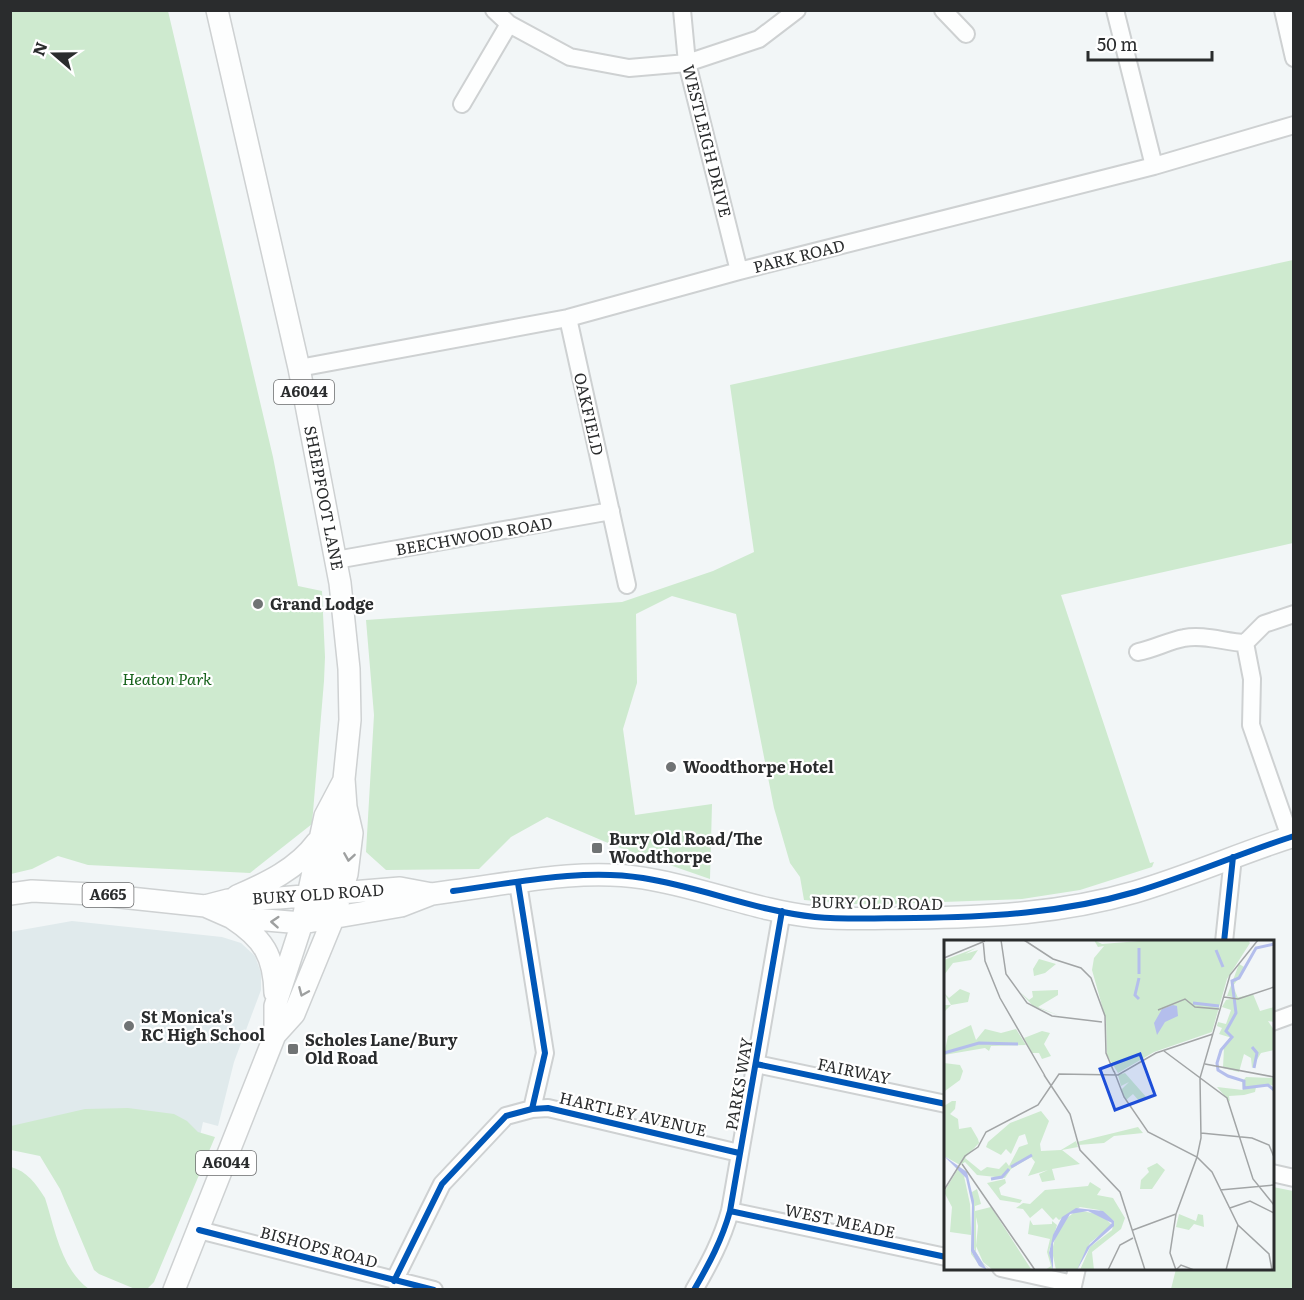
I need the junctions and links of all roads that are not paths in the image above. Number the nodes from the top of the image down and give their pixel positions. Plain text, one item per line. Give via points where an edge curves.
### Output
1 (217, 10) edge
2 (494, 10) edge
3 (682, 10) edge
4 (797, 10) edge
5 (942, 10) edge
6 (1115, 10) edge
7 (1283, 10) edge
8 (509, 24) junction
9 (966, 34) dead end
10 (1293, 58) edge
11 (687, 63) junction
12 (462, 104) dead end
13 (1293, 125) edge
14 (1154, 166) junction
15 (739, 271) junction
16 (568, 318) junction
17 (299, 368) junction
18 (611, 511) junction
19 (336, 560) junction
20 (627, 585) dead end
21 (1293, 614) edge
22 (1245, 643) junction
23 (1138, 652) dead end
24 (344, 779) junction
25 (1292, 836) edge
26 (320, 838) junction
27 (1233, 857) junction
28 (518, 883) junction
29 (10, 894) edge
30 (325, 894) junction
31 (432, 894) junction
32 (229, 908) junction
33 (782, 911) junction
34 (333, 919) junction
35 (302, 923) junction
36 (1224, 940) edge
37 (275, 1006) junction
38 (1293, 1014) edge
39 (1274, 1021) edge
40 (275, 1035) junction
41 (756, 1064) junction
42 (944, 1104) edge
43 (532, 1109) junction
44 (740, 1153) junction
45 (1274, 1173) edge
46 (1293, 1178) edge
47 (730, 1211) junction
48 (199, 1230) junction
49 (944, 1257) edge
50 (1007, 1270) edge
51 (394, 1281) junction
52 (1074, 1281) edge
53 (174, 1290) edge
54 (434, 1290) edge
55 (694, 1290) edge

1 - 17 main road, SHEEPFOOT LANE / A6044
2 - 8 street
3 - 11 street, WESTLEIGH DRIVE
4 - 11 street via 759,39
5 - 9 street
6 - 14 street
7 - 10 street
8 - 11 street via 570,57 629,68
8 - 12 street
11 - 15 street, WESTLEIGH DRIVE
13 - 14 street, PARK ROAD
14 - 15 street, PARK ROAD
15 - 16 street, PARK ROAD
16 - 17 street, PARK ROAD
16 - 18 street, OAKFIELD
17 - 19 main road, SHEEPFOOT LANE / A6044
18 - 19 street, BEECHWOOD ROAD
18 - 20 street, OAKFIELD
19 - 24 main road, SHEEPFOOT LANE / A6044 via 344,605 350,688
21 - 22 street via 1264,624
22 - 23 street via 1184,638
22 - 25 street via 1252,679 1251,725
24 - 26 main road, SHEEPFOOT LANE / A6044 via 325,816
24 -> 30 main road, SHEEPFOOT LANE / A6044 via 346,807
25 - 27 main road, BURY OLD ROAD / A665
26 - 30 main road, SHEEPFOOT LANE / A6044
26 - 32 main road via 295,866
27 - 33 main road, BURY OLD ROAD / A665 via 1136,892 1056,910 971,917 856,919
27 - 36 street
28 - 31 main road, BURY OLD ROAD / A665
28 - 33 main road, BURY OLD ROAD / A665 via 580,876 640,878 680,884
28 - 43 street via 545,1053
29 - 32 main road, BURY OLD ROAD / A665 via 61,891
30 - 31 main road, BURY OLD ROAD / A665 via 400,888
30 - 32 main road, BURY OLD ROAD / A665
30 - 34 main road, SHEEPFOOT LANE / A6044
30 - 35 main road, SHEEPFOOT LANE / A6044
31 - 34 main road, BURY OLD ROAD / A665 via 401,906
35 -> 32 main road, BURY OLD ROAD / A665
32 - 37 main road via 268,952
33 - 41 street, PARKS WAY
34 - 35 main road, BURY OLD ROAD / A665
34 -> 40 main road, A6044 via 294,1014
35 - 37 main road, A6044
37 - 40 main road, A6044
38 - 39 street
40 - 48 main road, A6044
41 - 42 street, FAIRWAY
41 - 44 street, PARKS WAY
43 - 44 street, HARTLEY AVENUE via 548,1108
43 - 51 street, HARTLEY AVENUE via 506,1116 442,1184
44 - 47 street, PARKS WAY
45 - 46 street
47 - 49 street, WEST MEADE
47 - 55 street, PARKS WAY via 714,1256
48 - 51 street, BISHOPS ROAD
48 - 53 main road, A6044
50 - 52 street
51 - 54 street, BISHOPS ROAD

